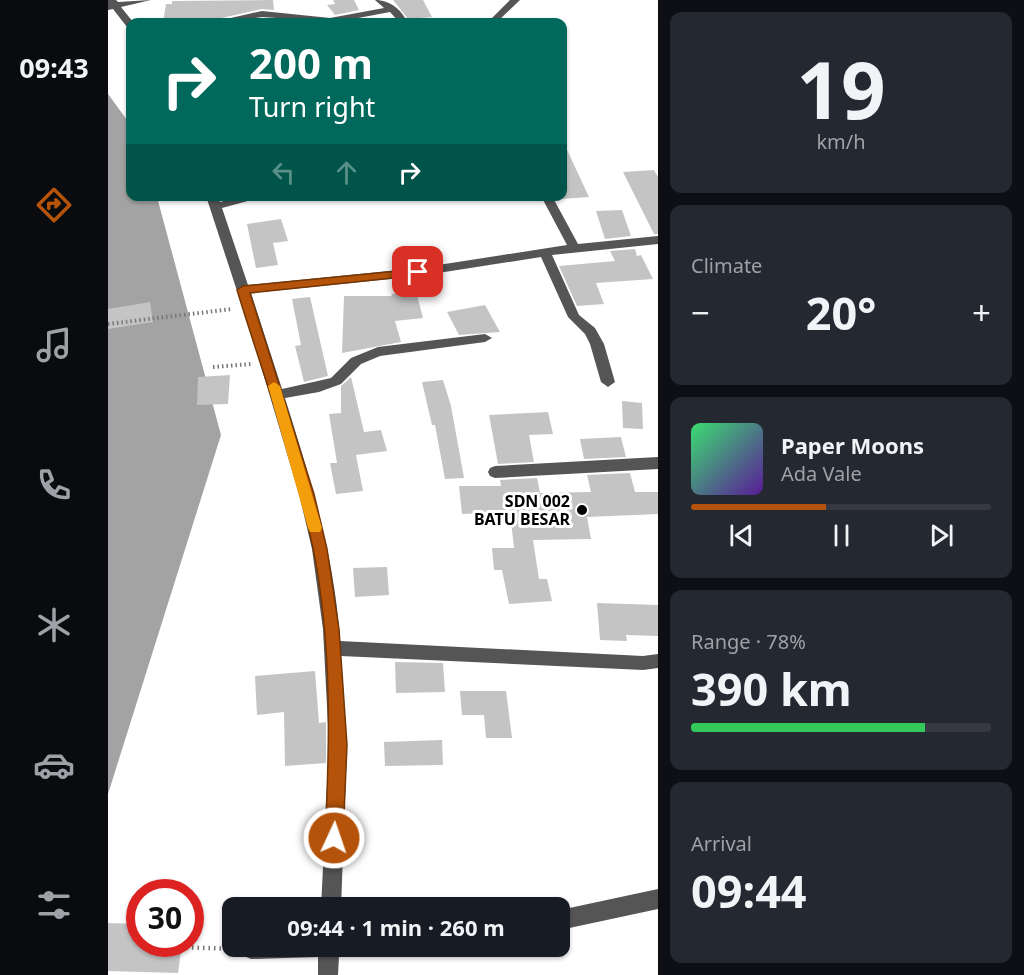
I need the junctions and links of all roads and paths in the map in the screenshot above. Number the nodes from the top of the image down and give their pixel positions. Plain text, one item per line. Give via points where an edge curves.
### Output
1 (146, 0) edge
2 (380, 0) edge
3 (514, 0) edge
4 (112, 4) edge
5 (391, 9) junction
6 (240, 18) edge
7 (301, 18) edge
8 (345, 18) edge
9 (399, 18) edge
10 (496, 18) edge
11 (126, 20) edge
12 (214, 201) edge
13 (549, 201) edge
14 (658, 240) edge
15 (574, 248) junction
16 (544, 252) junction
17 (243, 290) junction
18 (248, 307) junction
19 (108, 324) edge
20 (485, 338) dead end
21 (267, 363) junction
22 (213, 367) dead end
23 (608, 382) dead end
24 (277, 395) junction
25 (658, 463) edge
26 (495, 472) dead end
27 (332, 648) junction
28 (658, 661) edge
29 (331, 897) edge
30 (658, 900) edge
31 (570, 918) edge
32 (204, 948) edge
33 (222, 949) edge
34 (331, 957) edge
35 (328, 975) edge

1 - 4 street
2 - 5 street
3 - 10 street
4 - 11 street
5 - 8 street
5 - 9 street
6 - 7 street via 262,14
12 - 17 street
13 - 15 street
14 - 15 street
15 - 16 street
16 - 17 street via 418,272
16 - 23 street via 574,317 597,344
17 - 18 street
18 - 19 path
18 - 21 street
20 - 24 street via 378,352 356,361 336,381
21 - 22 path
21 - 24 street
24 - 27 street via 320,549
25 - 26 street
27 - 28 street
27 - 29 street via 338,745
30 - 31 street
32 - 33 path
34 - 35 street

